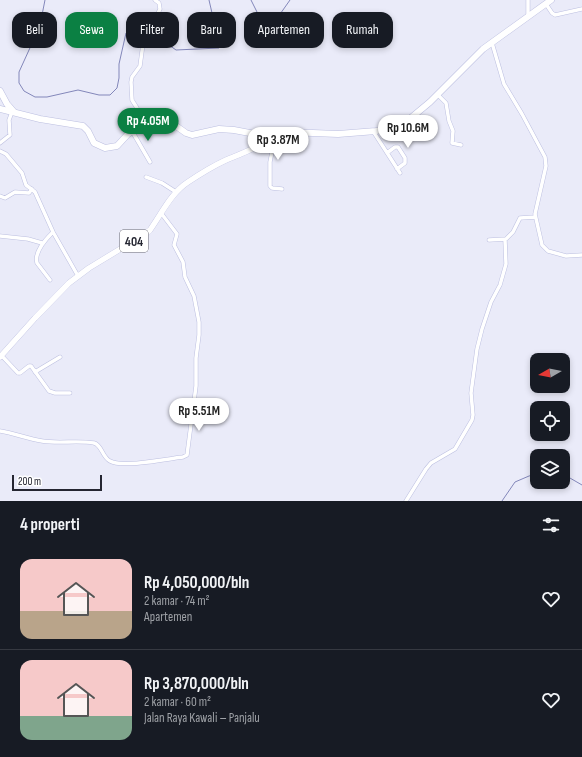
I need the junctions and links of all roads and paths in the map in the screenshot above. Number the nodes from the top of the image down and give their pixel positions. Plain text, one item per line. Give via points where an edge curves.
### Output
1 (155, 0) edge
2 (528, 0) edge
3 (549, 2) edge
4 (582, 9) edge
5 (528, 17) junction
6 (492, 43) junction
7 (0, 91) edge
8 (438, 95) junction
9 (0, 109) edge
10 (13, 112) junction
11 (144, 125) junction
12 (132, 131) junction
13 (373, 131) junction
14 (255, 134) junction
15 (271, 136) junction
16 (0, 143) edge
17 (461, 145) dead end
18 (256, 146) junction
19 (0, 151) edge
20 (387, 153) junction
21 (150, 162) dead end
22 (397, 169) junction
23 (400, 173) dead end
24 (146, 177) dead end
25 (32, 189) junction
26 (282, 190) dead end
27 (176, 192) junction
28 (0, 196) edge
29 (161, 213) junction
30 (535, 217) junction
31 (53, 232) junction
32 (0, 236) edge
33 (506, 239) junction
34 (489, 240) dead end
35 (42, 243) junction
36 (582, 254) edge
37 (78, 276) junction
38 (50, 280) dead end
39 (1, 356) edge
40 (60, 357) dead end
41 (35, 372) junction
42 (70, 393) dead end
43 (0, 431) edge
44 (406, 501) edge

1 - 11 street via 160,7 142,47 140,66 130,85 132,100
2 - 5 street
3 - 4 street via 554,14
3 - 5 highway
5 - 6 highway
6 - 8 highway
6 - 30 street via 504,84 545,157 546,166
7 - 10 highway
8 - 13 highway via 402,125
8 - 17 street via 447,104 453,130 452,143
9 - 10 highway
10 - 12 highway via 82,126 88,131 94,143 105,148 118,146
10 - 16 street via 9,120 10,135
11 - 12 highway
11 - 14 highway via 165,120 189,134 219,129
12 - 21 street
13 - 15 highway via 338,134 288,132
13 - 20 street
14 - 15 highway
14 - 18 highway
15 - 18 main road, 404
15 - 26 street via 273,147 270,186
18 - 27 main road, 404 via 206,171
19 - 25 street via 6,154 22,173 26,185
20 - 22 street
20 - 22 street via 398,147 405,158 405,163
22 - 23 street
24 - 27 street
25 - 28 street via 29,193 12,193 5,198
25 - 31 street
27 - 29 main road, 404
29 - 37 main road, 404 via 145,234
29 - 43 street via 177,234 174,246 183,262 199,322 196,386 186,456 146,462 113,462 105,457 97,444 71,441 43,442
30 - 33 street via 520,218
30 - 36 street via 540,241 545,248 566,256
31 - 35 street
31 - 37 street
32 - 35 street via 31,239
33 - 34 street
33 - 44 street via 506,264 477,349 471,393 472,420 455,449 431,463
35 - 38 street via 36,261
37 - 39 main road, 404
39 - 41 street via 18,373 29,366
40 - 41 street
41 - 42 street via 49,391

